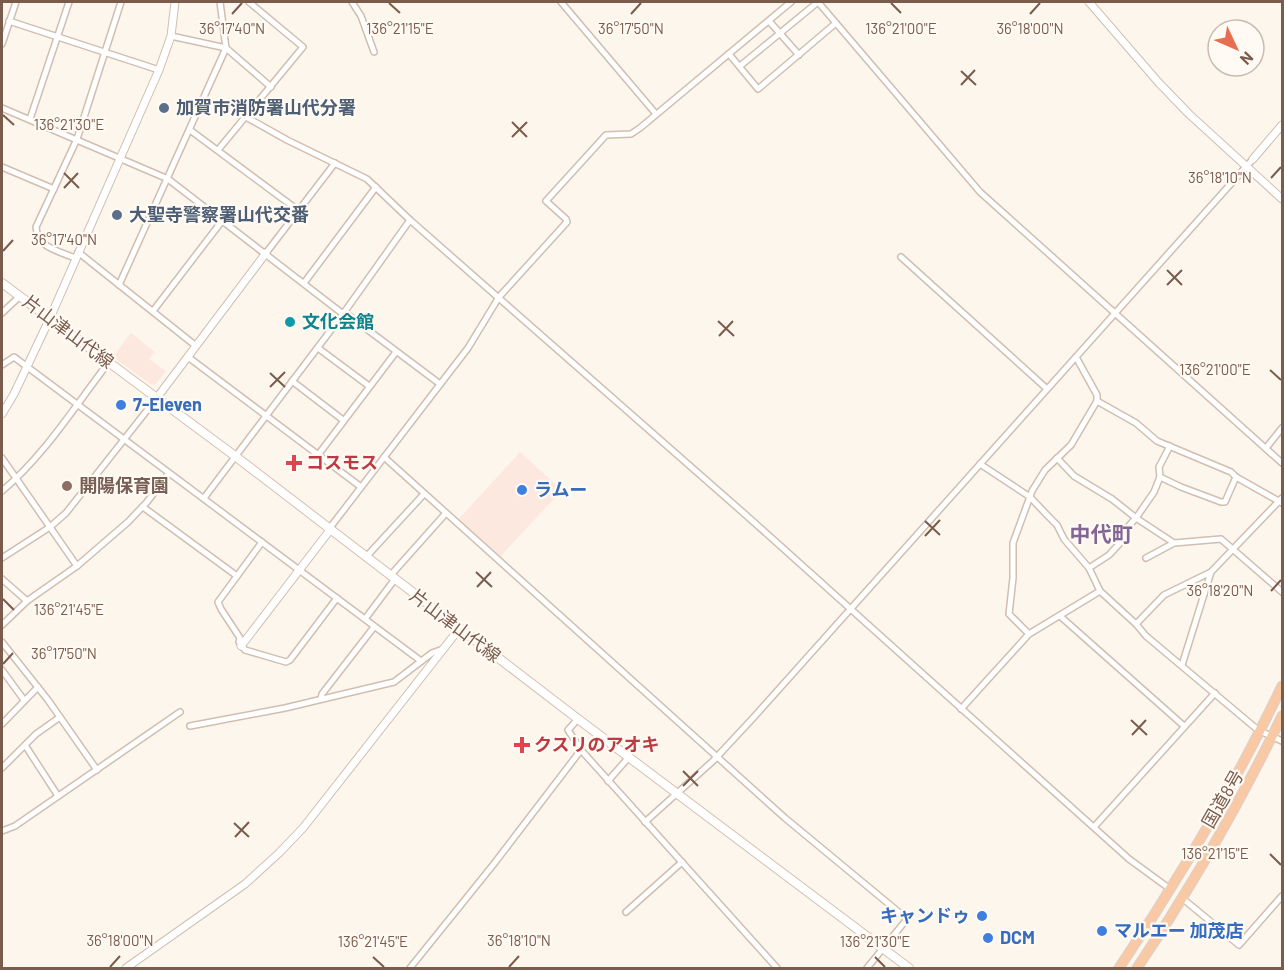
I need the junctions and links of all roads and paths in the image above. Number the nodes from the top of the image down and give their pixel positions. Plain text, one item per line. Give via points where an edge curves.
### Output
1 (16, 2) edge
2 (69, 2) edge
3 (121, 2) edge
4 (175, 2) edge
5 (219, 2) edge
6 (249, 2) edge
7 (352, 2) edge
8 (561, 2) edge
9 (791, 2) edge
10 (818, 2) edge
11 (1089, 2) edge
12 (9, 21) junction
13 (769, 21) junction
14 (836, 23) junction
15 (780, 33) junction
16 (171, 36) junction
17 (58, 38) junction
18 (2, 44) edge
19 (226, 48) junction
20 (374, 52) dead end
21 (105, 53) junction
22 (729, 54) junction
23 (798, 55) junction
24 (740, 66) junction
25 (159, 70) junction
26 (271, 87) junction
27 (2, 108) edge
28 (656, 114) junction
29 (246, 117) junction
30 (30, 119) junction
31 (1282, 125) edge
32 (190, 130) junction
33 (77, 140) junction
34 (218, 150) junction
35 (120, 158) junction
36 (1253, 159) joint
37 (335, 163) junction
38 (1246, 166) junction
39 (2, 167) edge
40 (168, 179) junction
41 (376, 187) junction
42 (54, 189) junction
43 (1282, 199) edge
44 (299, 211) junction
45 (410, 220) junction
46 (222, 221) junction
47 (266, 253) junction
48 (76, 255) junction
49 (901, 257) dead end
50 (2, 283) edge
51 (304, 283) junction
52 (119, 285) junction
53 (20, 296) junction
54 (499, 297) junction
55 (153, 311) junction
56 (344, 313) junction
57 (1114, 313) junction
58 (2, 314) edge
59 (51, 318) junction
60 (196, 346) junction
61 (318, 348) junction
62 (396, 352) junction
63 (188, 357) junction
64 (1076, 357) junction
65 (109, 362) junction
66 (2, 365) edge
67 (27, 367) junction
68 (292, 381) junction
69 (440, 384) junction
70 (369, 386) junction
71 (1046, 388) junction
72 (156, 399) junction
73 (1097, 401) junction
74 (77, 404) junction
75 (2, 414) edge
76 (266, 416) junction
77 (343, 420) junction
78 (1282, 428) edge
79 (124, 440) junction
80 (1170, 446) junction
81 (1266, 448) junction
82 (318, 455) junction
83 (234, 456) junction
84 (384, 457) junction
85 (2, 458) edge
86 (1057, 458) junction
87 (1282, 463) edge
88 (980, 464) junction
89 (169, 473) junction
90 (1160, 477) junction
91 (1236, 477) junction
92 (16, 478) junction
93 (361, 487) junction
94 (2, 491) edge
95 (424, 494) junction
96 (1030, 496) junction
97 (204, 498) junction
98 (1281, 501) edge
99 (143, 507) junction
100 (446, 513) junction
101 (1136, 519) junction
102 (50, 527) junction
103 (330, 530) junction
104 (262, 542) junction
105 (1174, 543) junction
106 (1233, 550) junction
107 (366, 557) junction
108 (2, 558) edge
109 (1146, 558) dead end
110 (77, 566) junction
111 (1089, 568) junction
112 (300, 570) junction
113 (1211, 572) junction
114 (237, 576) junction
115 (392, 578) junction
116 (2, 579) edge
117 (1100, 591) junction
118 (1282, 592) edge
119 (337, 598) junction
120 (27, 601) junction
121 (849, 609) junction
122 (1060, 616) junction
123 (365, 620) junction
124 (1136, 624) junction
125 (2, 625) edge
126 (374, 627) junction
127 (459, 629) junction
128 (1029, 634) junction
129 (2, 642) edge
130 (241, 646) junction
131 (444, 649) junction
132 (421, 661) junction
133 (1182, 665) junction
134 (2, 670) edge
135 (407, 673) junction
136 (417, 684) junction
137 (1282, 686) edge
138 (38, 687) junction
139 (1215, 693) junction
140 (321, 699) junction
141 (24, 700) junction
142 (961, 709) junction
143 (180, 712) dead end
144 (1282, 716) edge
145 (60, 717) junction
146 (578, 719) junction
147 (3, 721) edge
148 (190, 726) dead end
149 (1184, 726) junction
150 (1261, 731) junction
151 (1272, 737) junction
152 (1282, 741) edge
153 (25, 745) junction
154 (581, 750) junction
155 (717, 756) junction
156 (629, 757) junction
157 (2, 768) edge
158 (97, 770) junction
159 (609, 781) junction
160 (678, 793) junction
161 (58, 796) junction
162 (645, 822) junction
163 (1094, 827) junction
164 (2, 830) edge
165 (682, 862) junction
166 (1170, 889) junction
167 (1282, 896) edge
168 (1182, 898) junction
169 (626, 912) dead end
170 (882, 949) junction
171 (126, 969) edge
172 (410, 969) edge
173 (777, 969) edge
174 (867, 969) edge
175 (909, 969) edge
176 (1119, 969) edge
177 (1137, 969) edge

1 - 12 street
2 - 17 street
3 - 21 street
4 - 16 street
5 - 19 street
6 - 26 street via 303,47
7 - 20 street
8 - 28 street
9 - 13 street
10 - 14 street
10 - 15 street
11 - 38 street via 1159,83
12 - 17 street
12 - 18 street
13 - 15 street
13 - 22 street
14 - 23 street
14 - 57 street via 980,192
15 - 23 street
15 - 24 street
16 - 19 street
16 - 25 street
17 - 21 street
17 - 30 street
19 - 26 street
19 - 32 street
21 - 25 street
21 - 33 street
22 - 24 street
22 - 28 street
23 - 24 street via 758,88
25 - 35 street
26 - 29 street
27 - 30 street
28 - 54 street via 631,134 606,135 546,201 567,222
29 - 34 street
29 - 37 street
30 - 33 street
31 - 36 street
32 - 34 street
32 - 40 street
33 - 35 street
33 - 42 street
34 - 44 street
35 - 40 street
35 - 48 street
36 - 38 street
37 - 41 street
37 - 44 street
38 - 43 street
38 - 57 street
39 - 42 street
40 - 46 street
40 - 52 street
41 - 45 street
41 - 51 street
42 - 48 street via 36,234 46,246
44 - 47 street
45 - 54 street
45 - 56 street
46 - 47 street
46 - 55 street
47 - 51 street
47 - 60 street
48 - 52 street
48 - 59 street
49 - 71 street
50 - 53 main road, 片山津山代線
51 - 56 street
52 - 55 street
53 - 58 street
53 - 59 main road, 片山津山代線
54 - 69 street
54 - 121 street
55 - 60 street
56 - 61 street
56 - 62 street
57 - 64 street
57 - 81 street
59 - 65 main road, 片山津山代線
59 - 67 street
60 - 63 street
61 - 68 street
61 - 70 street
62 - 69 street
62 - 70 street
63 - 72 street
63 - 76 street
64 - 71 street
64 - 73 street
65 - 72 main road, 片山津山代線
65 - 74 street
66 - 67 street via 14,357
67 - 74 street
67 - 75 street
68 - 76 street
68 - 77 street
69 - 84 street
70 - 77 street
71 - 88 street
72 - 79 street
72 - 83 main road, 片山津山代線
73 - 80 street
73 - 86 street via 1071,445
74 - 79 street
74 - 92 street
76 - 82 street
76 - 83 street
77 - 82 street
78 - 81 street
79 - 89 street
79 - 102 street via 73,506
80 - 90 street via 1160,467
80 - 91 street
81 - 87 street
82 - 93 street
83 - 97 street
83 - 103 main road, 片山津山代線
84 - 93 street
84 - 95 street
85 - 92 street
86 - 96 street via 1039,477
86 - 101 street via 1074,476
88 - 96 street
88 - 121 street
89 - 97 street
89 - 99 street
90 - 91 street via 1226,502
90 - 101 street
91 - 98 street
92 - 94 street
92 - 102 street
93 - 103 street
95 - 100 street
95 - 107 street
96 - 111 street
96 - 128 street via 1013,543 1010,614
97 - 104 street
98 - 106 street
99 - 110 street
99 - 114 street
100 - 115 street
100 - 155 street
101 - 105 street
101 - 111 street via 1109,555
102 - 108 street
102 - 110 street
103 - 107 main road, 片山津山代線
103 - 112 street
104 - 112 street
104 - 114 street
105 - 106 street via 1221,539
105 - 109 street
106 - 113 street
106 - 118 street
107 - 115 main road, 片山津山代線
110 - 120 street
111 - 117 street
112 - 119 street
112 - 130 street
113 - 124 street via 1164,595
113 - 133 street
114 - 130 street via 218,605 240,638
115 - 123 street
115 - 127 main road, 片山津山代線
116 - 120 street
117 - 122 street
117 - 124 street
119 - 123 street
119 - 130 street via 290,660 251,653
120 - 125 street
121 - 142 street
121 - 155 street
122 - 128 street
122 - 149 street
123 - 126 street
124 - 133 street
126 - 132 street
126 - 140 street
127 - 131 street
127 - 146 main road, 片山津山代線
128 - 142 street
129 - 138 street
131 - 132 street
131 - 136 street
132 - 135 street
133 - 139 street
134 - 141 street
135 - 136 street
135 - 140 street via 394,682
136 - 171 street via 279,853 245,884
137 - 150 highway, 国道8号
138 - 141 street
138 - 145 street
139 - 149 street
139 - 150 street
140 - 148 street
141 - 147 street
142 - 163 street
143 - 158 street
144 - 151 highway, 国道8号
145 - 153 street
145 - 158 street
146 - 154 street via 568,730
146 - 156 main road, 片山津山代線
149 - 163 street
150 - 151 street
150 - 166 highway, 国道8号
151 - 152 street
151 - 168 highway, 国道8号
153 - 157 street
153 - 161 street
154 - 159 street
154 - 172 street
155 - 160 street
155 - 170 street via 907,919
156 - 159 street
156 - 160 main road, 片山津山代線
158 - 161 street
159 - 162 street
160 - 162 street
160 - 170 main road, 片山津山代線
161 - 164 street via 15,826
162 - 165 street
163 - 166 street
165 - 169 street
165 - 173 street
166 - 176 highway, 国道8号
167 - 168 street via 1239,945
168 - 177 highway, 国道8号
170 - 174 street
170 - 175 main road, 片山津山代線

